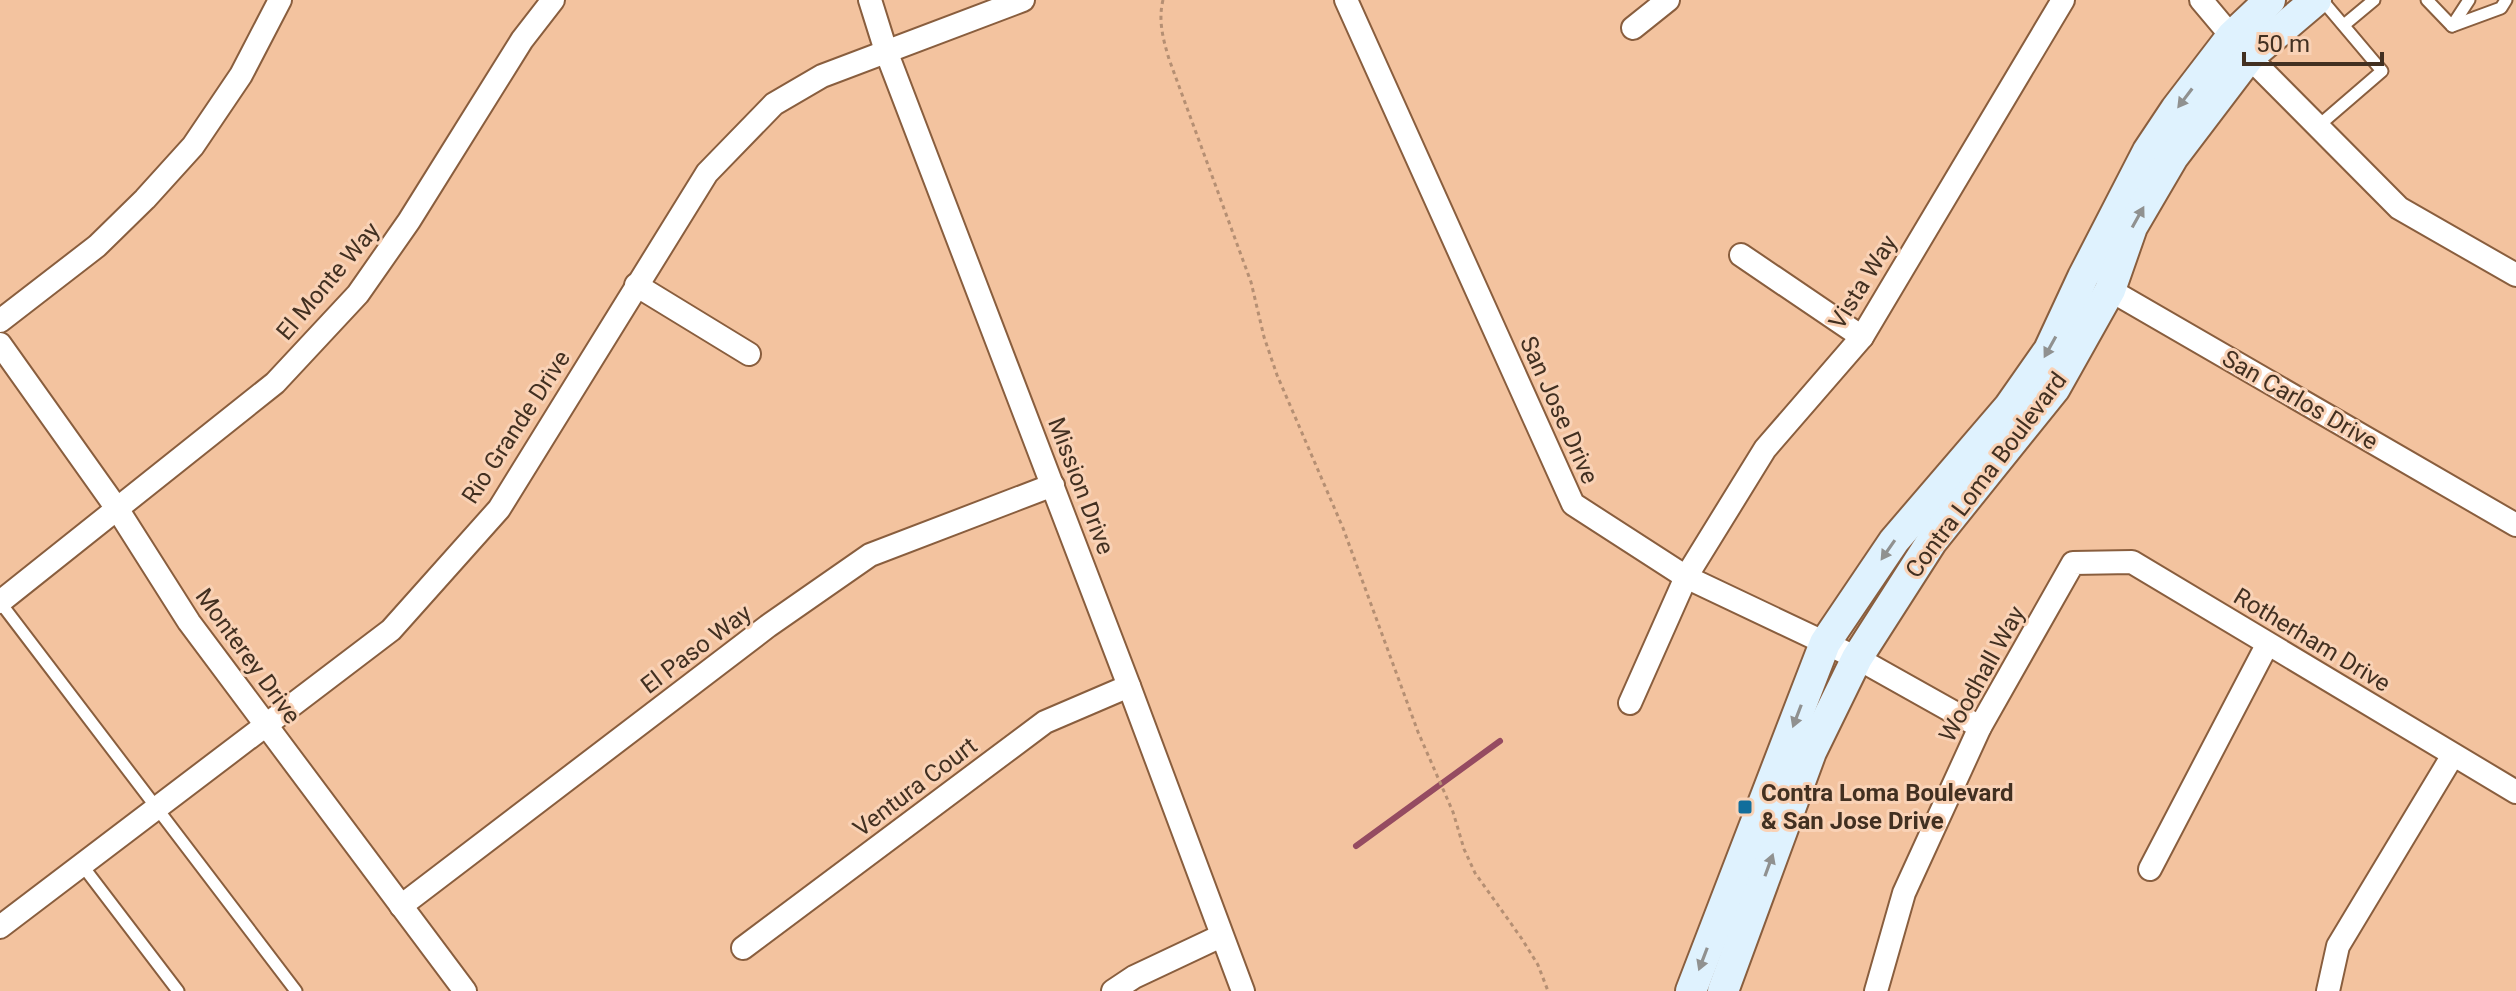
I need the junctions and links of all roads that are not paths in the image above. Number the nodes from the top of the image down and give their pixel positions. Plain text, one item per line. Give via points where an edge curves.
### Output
1 (280, 0) edge
2 (553, 0) edge
3 (870, 0) edge
4 (1023, 0) edge
5 (1346, 0) edge
6 (1668, 0) edge
7 (2063, 0) edge
8 (2201, 0) edge
9 (2270, 0) edge
10 (2316, 0) edge
11 (2322, 0) edge
12 (2374, 0) edge
13 (2427, 0) edge
14 (2446, 0) edge
15 (2469, 0) edge
16 (2506, 0) edge
17 (2439, 13) junction
18 (2344, 25) junction
19 (2452, 26) junction
20 (1633, 28) dead end
21 (2240, 46) junction
22 (886, 51) junction
23 (2317, 127) junction
24 (1741, 255) dead end
25 (2516, 275) edge
26 (2096, 283) junction
27 (636, 285) junction
28 (0, 321) edge
29 (1862, 337) junction
30 (0, 344) edge
31 (749, 354) dead end
32 (1053, 485) junction
33 (118, 510) junction
34 (2516, 525) edge
35 (2073, 563) joint
36 (1686, 577) junction
37 (0, 602) edge
38 (1825, 643) junction
39 (2267, 645) junction
40 (1857, 658) junction
41 (1129, 686) junction
42 (1630, 703) dead end
43 (267, 726) junction
44 (1980, 727) junction
45 (2453, 755) junction
46 (2516, 792) edge
47 (156, 808) junction
48 (82, 865) junction
49 (2150, 869) dead end
50 (401, 906) junction
51 (0, 927) edge
52 (1221, 936) junction
53 (743, 948) dead end
54 (178, 991) edge
55 (296, 991) edge
56 (465, 991) edge
57 (1113, 991) edge
58 (1243, 991) edge
59 (1691, 991) edge
60 (1723, 991) edge
61 (1876, 991) edge
62 (2328, 991) edge

1 - 28 street via 241,75 193,146 97,246
2 - 33 street, El Monte Way via 358,294 275,383
3 - 22 street, Mission Drive
4 - 22 street, Rio Grande Drive
5 - 36 street, San Jose Drive via 1573,504
6 - 20 street
7 - 29 street, Vista Way
8 - 21 street
9 - 21 main road, Contra Loma Boulevard
10 - 21 main road, Contra Loma Boulevard
11 - 18 lane
12 - 18 lane
13 - 17 lane
14 - 17 lane
15 - 19 lane
16 - 19 lane via 2501,8
17 - 19 lane
18 - 23 lane via 2382,71
21 - 23 street
21 - 26 main road, Contra Loma Boulevard via 2176,109 2148,151
22 - 27 street, Rio Grande Drive via 822,76 774,104 707,173
22 - 32 street, Mission Drive
23 - 25 street via 2399,208
24 - 29 street
26 - 34 street, San Carlos Drive
26 -> 38 main road, Contra Loma Boulevard via 2009,407 1894,541
26 - 40 main road, Contra Loma Boulevard via 2055,388 1932,541
27 - 31 street
27 - 43 street, Rio Grande Drive via 499,509 391,630
29 - 36 street, Vista Way via 1765,449
30 - 33 street, Monterey Drive
32 - 41 street, Mission Drive
32 - 50 street, El Paso Way via 870,555 768,626
33 - 37 street, El Monte Way
33 - 43 street, Monterey Drive via 189,622
35 - 39 street, Rotherham Drive via 2132,562
35 - 44 street, Woodhall Way
36 - 38 street, San Jose Drive
36 - 42 street, Vista Way
37 - 47 lane
38 - 40 street, San Jose Drive
38 -> 59 main road, Contra Loma Boulevard
39 - 45 street, Rotherham Drive
39 - 49 street
40 - 44 street, San Jose Drive
60 -> 40 main road, Contra Loma Boulevard via 1811,752
41 - 52 street, Mission Drive
41 - 53 street, Ventura Court via 1045,722
43 - 47 street, Rio Grande Drive
43 - 50 street, Monterey Drive
44 - 61 street, Woodhall Way via 1904,893
45 - 46 street, Rotherham Drive
45 - 62 street via 2338,946
47 - 48 street, Rio Grande Drive
47 - 55 lane
48 - 51 street, Rio Grande Drive
48 - 54 lane
50 - 56 street, Monterey Drive
52 - 57 street
52 - 58 street, Mission Drive

